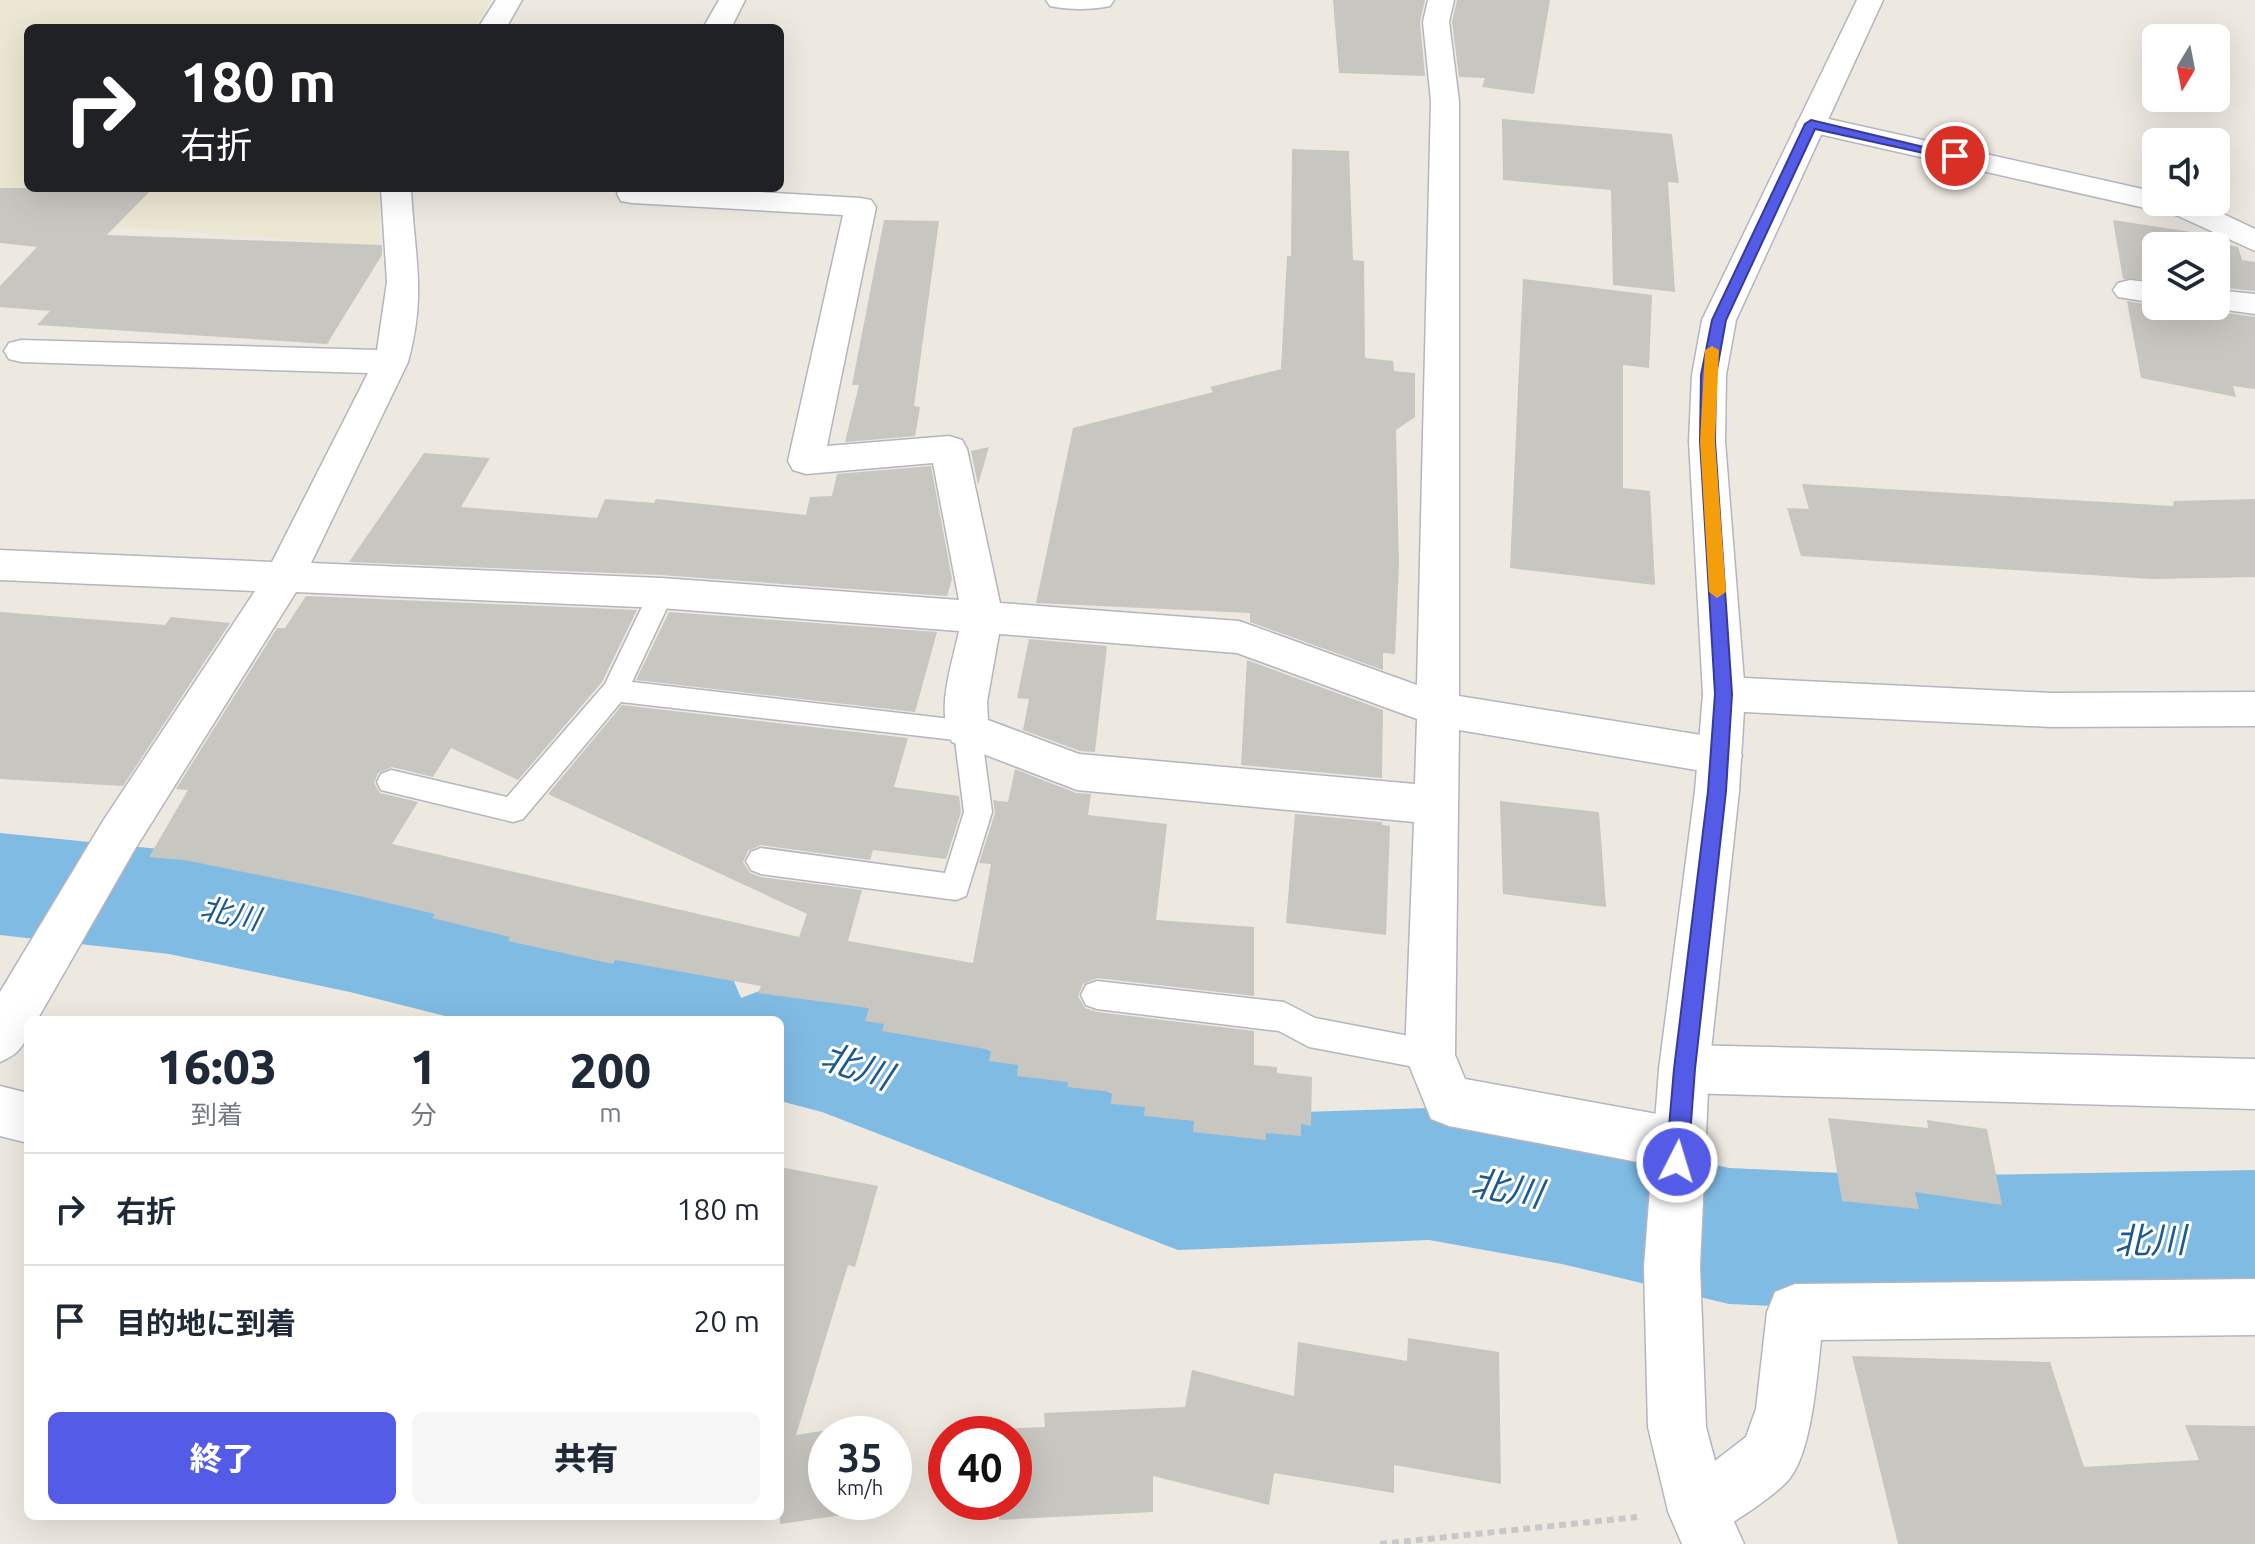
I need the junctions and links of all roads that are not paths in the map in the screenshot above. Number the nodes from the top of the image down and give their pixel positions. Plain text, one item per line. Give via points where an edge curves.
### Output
1 (509, 0) edge
2 (732, 0) edge
3 (1059, 0) edge
4 (1101, 0) edge
5 (1441, 0) edge
6 (1870, 0) edge
7 (494, 24) edge
8 (719, 24) edge
9 (1811, 124) junction
10 (396, 192) edge
11 (633, 192) edge
12 (2142, 199) edge
13 (2203, 216) edge
14 (2255, 241) edge
15 (2230, 301) edge
16 (2255, 304) edge
17 (7, 359) edge
18 (391, 362) junction
19 (0, 565) edge
20 (284, 578) junction
21 (661, 593) junction
22 (982, 616) junction
23 (615, 691) junction
24 (1724, 694) junction
25 (1437, 709) junction
26 (2255, 709) edge
27 (967, 730) junction
28 (1720, 756) junction
29 (391, 782) dead end
30 (1437, 805) junction
31 (761, 861) dead end
32 (1097, 995) dead end
33 (0, 1038) edge
34 (1430, 1055) junction
35 (1684, 1069) junction
36 (2255, 1084) edge
37 (0, 1111) edge
38 (24, 1117) edge
39 (1678, 1153) junction
40 (2255, 1307) edge
41 (1705, 1528) edge

1 - 7 street
2 - 8 street
3 - 4 street
5 - 25 street via 1436,22 1445,101
6 - 9 street
9 - 12 street
9 - 24 street via 1719,320 1712,348 1707,441
10 - 18 street via 404,301
11 - 22 street via 860,207 806,461 949,449
13 - 14 street
15 - 16 street
17 - 18 street
18 - 20 street
19 - 20 street
20 - 21 street
20 - 33 street via 119,835
21 - 22 street
21 - 23 lane
22 - 25 street via 1239,637
22 - 27 street via 966,702
23 - 27 lane
23 - 29 lane via 513,810
24 - 26 street via 2051,710
24 - 28 street
25 - 28 street
25 - 30 street
27 - 30 street via 1077,772
27 - 31 lane via 978,812 956,887
28 - 35 street
30 - 34 street
32 - 34 lane via 1284,1017 1309,1032
34 - 39 street via 1449,1101
35 - 36 street
35 - 39 street
37 - 38 street
39 - 41 street via 1672,1267 1677,1427
40 - 41 street via 1795,1312 1785,1409 1769,1457

